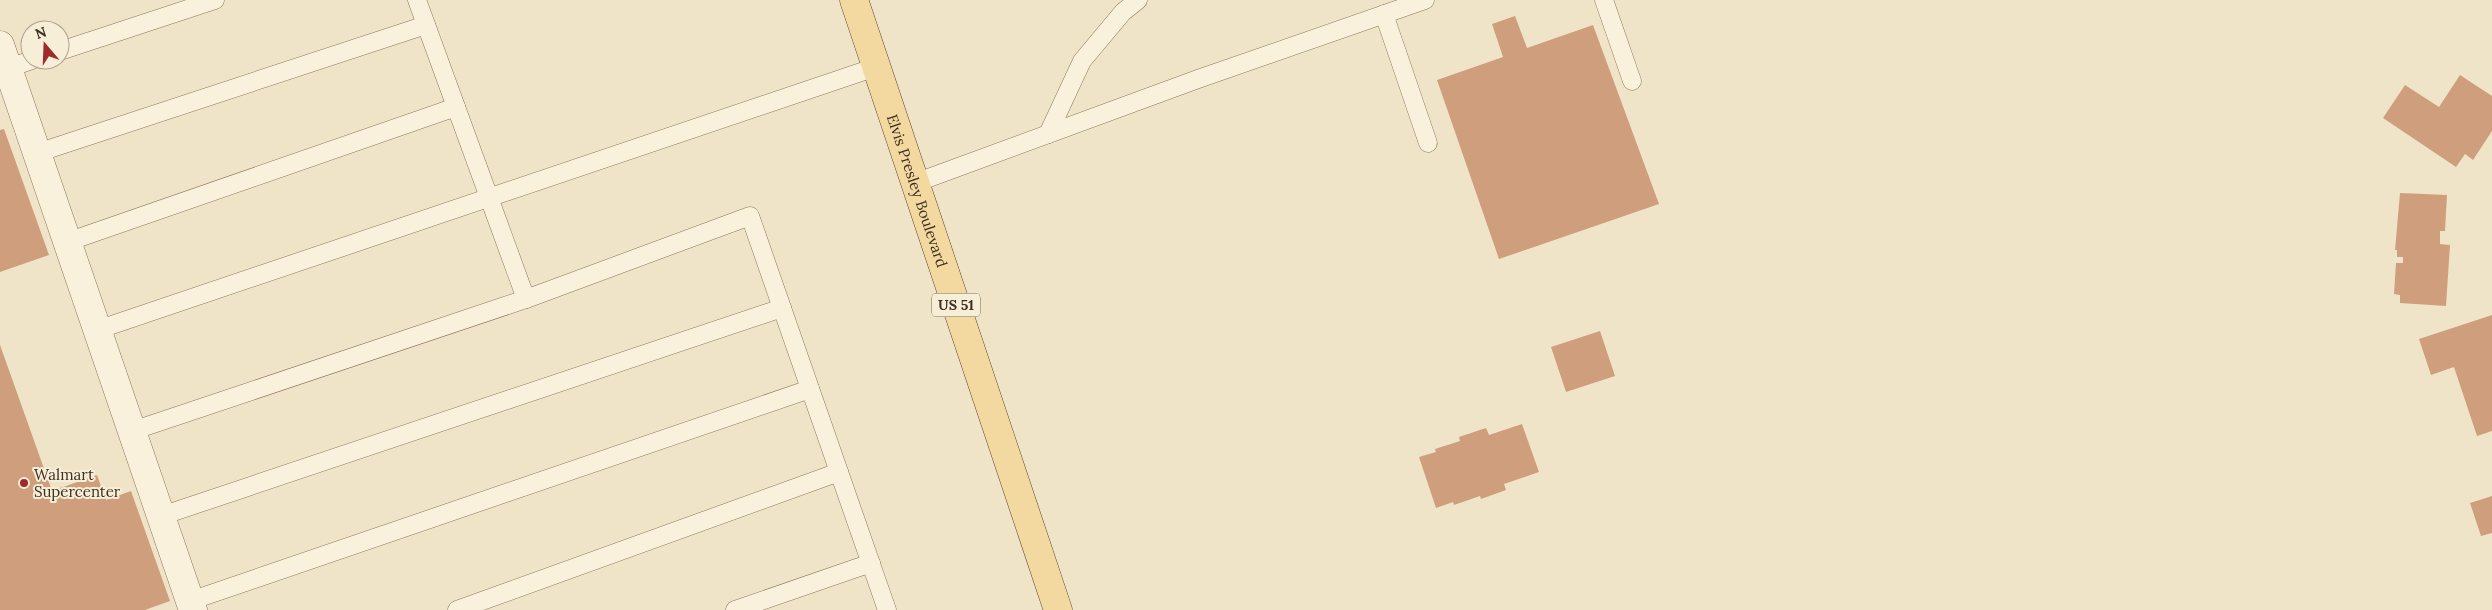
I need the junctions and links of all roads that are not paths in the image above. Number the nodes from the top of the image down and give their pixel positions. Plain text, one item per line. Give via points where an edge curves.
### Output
1 (215, 0) edge
2 (417, 0) edge
3 (854, 0) edge
4 (1138, 0) edge
5 (1425, 0) edge
6 (1604, 0) edge
7 (1384, 14) junction
8 (426, 25) junction
9 (70, 48) edge
10 (10, 61) edge
11 (876, 67) junction
12 (1632, 81) dead end
13 (456, 106) junction
14 (1048, 134) junction
15 (1428, 143) dead end
16 (37, 153) junction
17 (915, 183) junction
18 (490, 197) junction
19 (68, 242) junction
20 (526, 299) junction
21 (782, 308) junction
22 (97, 330) junction
23 (810, 390) junction
24 (132, 431) junction
25 (839, 472) junction
26 (161, 516) junction
27 (871, 563) junction
28 (192, 605) edge
29 (458, 610) edge
30 (735, 610) edge
31 (887, 610) edge
32 (1058, 610) edge

1 - 9 lane
2 - 8 lane
3 - 11 main road, Elvis Presley Boulevard / US 51
4 - 14 lane via 1123,12 1082,61
5 - 7 lane
6 - 12 lane
7 - 14 lane
7 - 15 lane
8 - 13 lane
8 - 16 lane
10 - 16 street
11 - 17 main road, Elvis Presley Boulevard / US 51
11 - 18 lane
13 - 18 lane
13 - 19 lane
14 - 17 lane
16 - 19 street
17 - 32 main road, Elvis Presley Boulevard / US 51
18 - 20 lane
18 - 22 lane
19 - 22 street
20 - 21 lane via 750,216
20 - 24 lane
21 - 23 lane
21 - 26 lane
22 - 24 street
23 - 25 lane
23 - 28 lane
24 - 26 street
25 - 27 lane
25 - 29 lane
26 - 28 street
27 - 30 lane
27 - 31 lane

